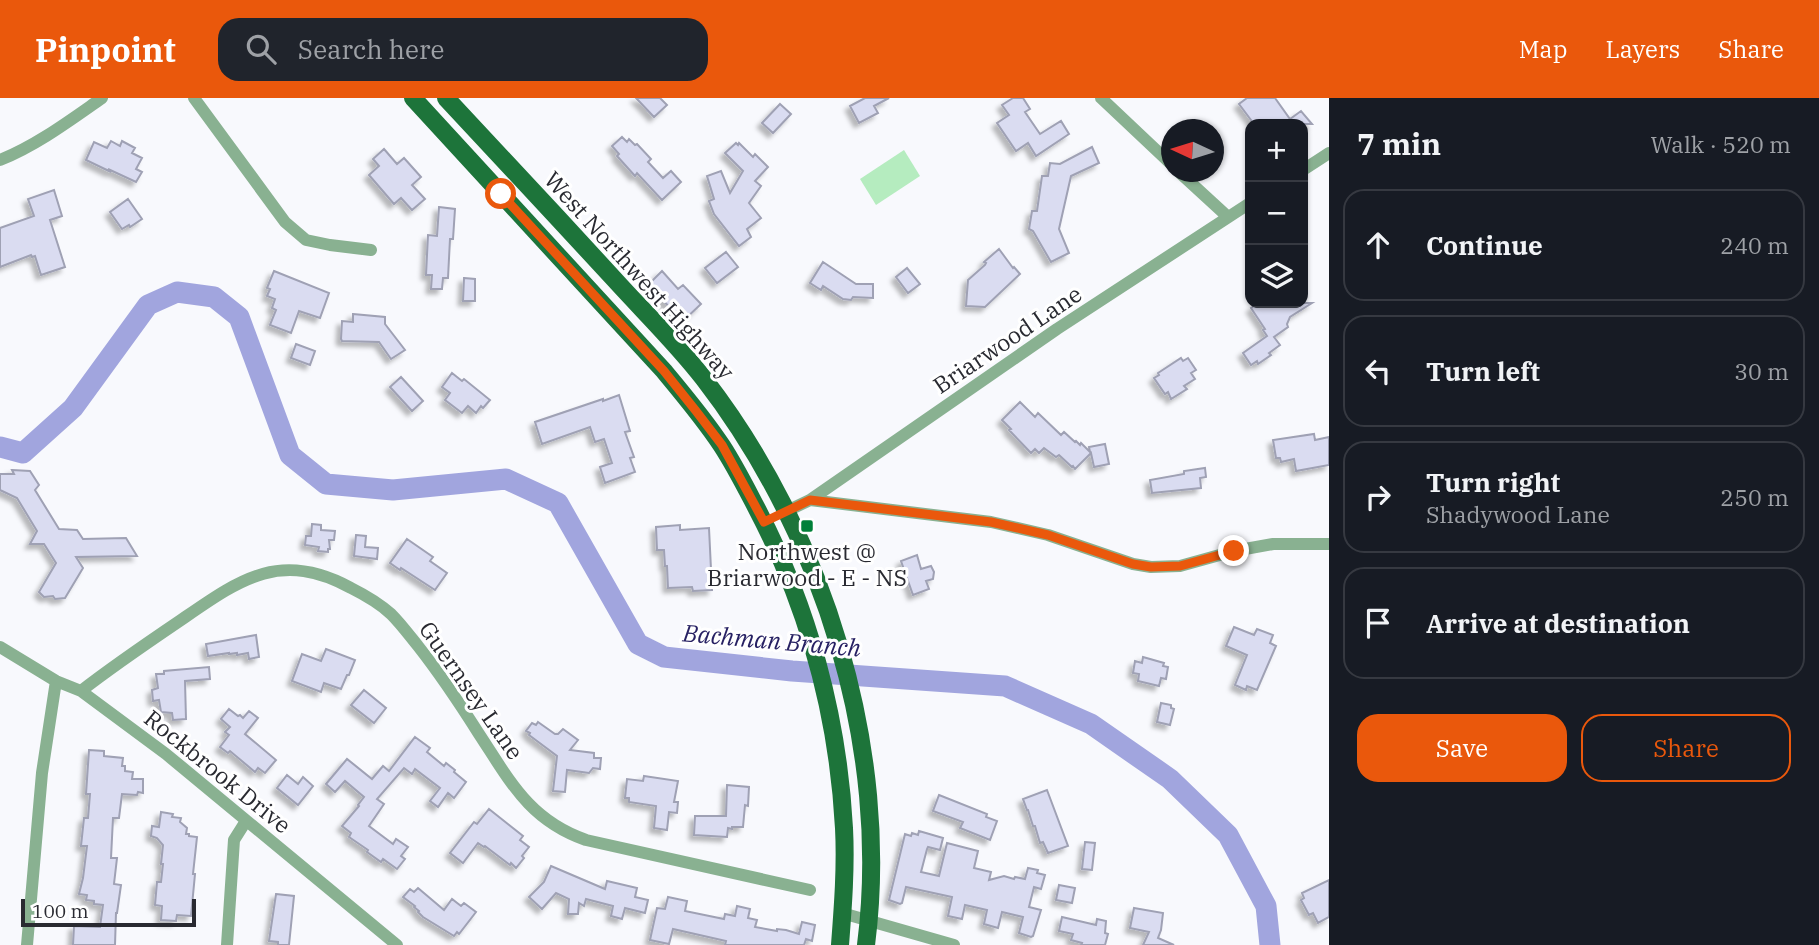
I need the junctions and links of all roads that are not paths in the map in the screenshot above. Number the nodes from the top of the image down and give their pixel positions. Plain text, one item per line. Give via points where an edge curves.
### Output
1 (102, 98) edge
2 (194, 98) edge
3 (414, 98) edge
4 (446, 98) edge
5 (1101, 98) edge
6 (1329, 153) edge
7 (1161, 155) edge
8 (0, 160) edge
9 (1308, 167) edge
10 (1190, 182) edge
11 (1245, 206) edge
12 (1227, 216) junction
13 (572, 233) junction
14 (371, 250) dead end
15 (553, 251) junction
16 (810, 500) junction
17 (787, 511) junction
18 (764, 522) junction
19 (1329, 544) edge
20 (0, 647) edge
21 (56, 681) junction
22 (81, 691) junction
23 (246, 821) junction
24 (810, 890) dead end
25 (842, 913) junction
26 (869, 921) junction
27 (27, 945) edge
28 (227, 945) edge
29 (397, 945) edge
30 (840, 945) edge
31 (866, 945) edge
32 (954, 945) edge

1 - 8 street via 53,132
2 - 14 street via 285,222 306,240
3 - 15 main road, West Northwest Highway
4 - 13 main road, West Northwest Highway
5 - 7 street
6 - 9 street
10 - 12 street
11 - 12 street, Briarwood Lane
12 - 16 street, Briarwood Lane
13 - 15 main road
13 - 17 main road, West Northwest Highway via 704,379 753,450
15 - 18 main road, West Northwest Highway via 696,411 722,445
16 - 17 street, Briarwood Lane
16 - 19 street via 991,522 1151,567 1180,566 1273,544
17 - 18 main road
17 - 26 main road, West Northwest Highway via 821,589 850,689 866,773
18 - 25 main road, West Northwest Highway via 804,616 833,734 844,829
20 - 21 street, Rockbrook Drive
21 - 22 street, Rockbrook Drive
21 - 27 street via 42,773
22 - 23 street, Rockbrook Drive
22 - 24 street, Guernsey Lane via 241,581 281,569 324,576 365,596 399,622 508,778 528,804 552,824 586,840
23 - 28 street via 234,839
23 - 29 street, Rockbrook Drive
25 - 26 street
25 - 30 main road, West Northwest Highway
26 - 31 main road, West Northwest Highway
26 - 32 street

